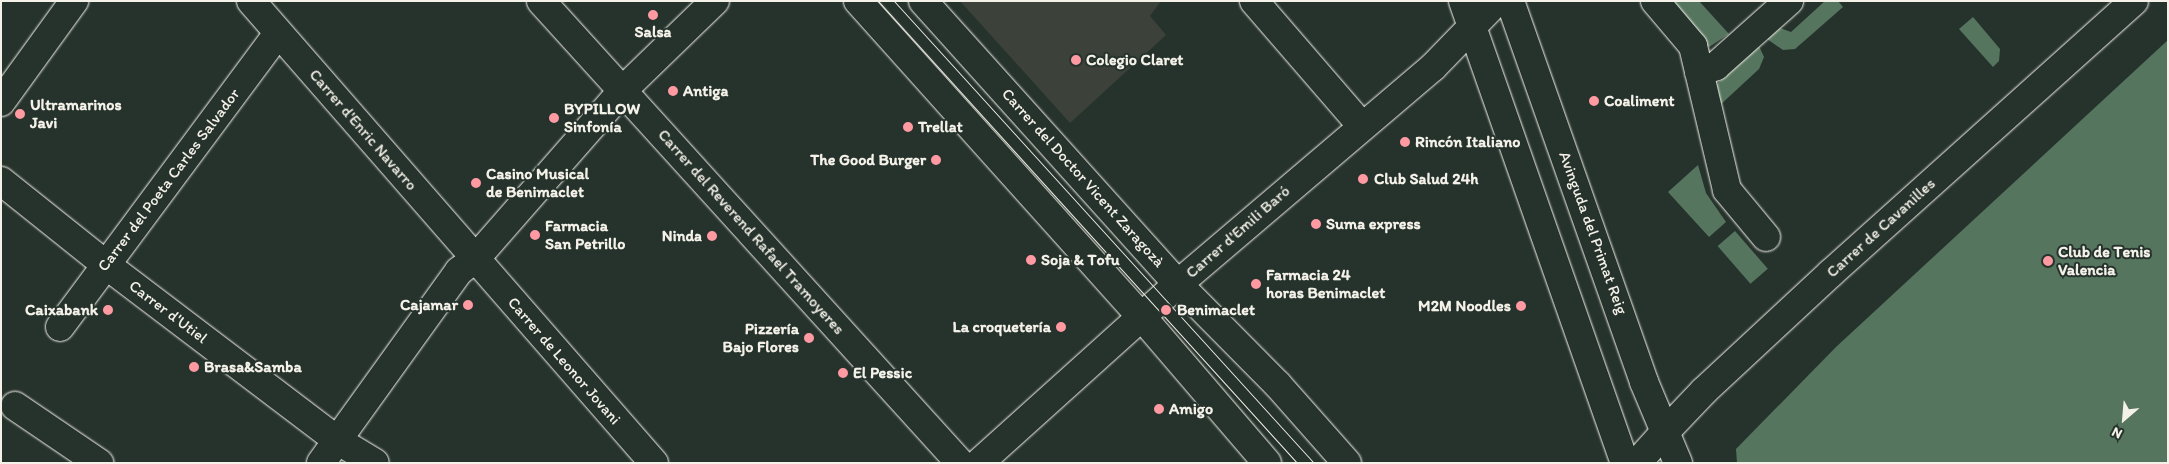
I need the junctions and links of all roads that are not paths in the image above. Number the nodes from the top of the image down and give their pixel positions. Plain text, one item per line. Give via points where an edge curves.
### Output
1 (74, 1) edge
2 (251, 1) edge
3 (541, 1) edge
4 (714, 1) edge
5 (858, 1) edge
6 (923, 1) edge
7 (1254, 1) edge
8 (1463, 1) edge
9 (1497, 1) edge
10 (1510, 1) edge
11 (1655, 1) edge
12 (1789, 1) edge
13 (2134, 1) edge
14 (1472, 27) junction
15 (278, 33) junction
16 (1699, 72) junction
17 (623, 90) junction
18 (1, 102) edge
19 (1362, 126) junction
20 (1, 181) edge
21 (1766, 237) dead end
22 (476, 258) junction
23 (105, 264) junction
24 (1178, 284) junction
25 (1142, 317) junction
26 (60, 327) dead end
27 (14, 406) dead end
28 (1664, 433) junction
29 (338, 440) junction
30 (99, 463) edge
31 (321, 463) edge
32 (375, 463) edge
33 (654, 463) edge
34 (960, 463) edge
35 (979, 463) edge
36 (1267, 463) edge
37 (1348, 463) edge
38 (1625, 463) edge
39 (1637, 463) edge
40 (1678, 463) edge

1 - 18 street
2 - 15 street, Carrer d'Enric Navarro
3 - 17 street, Carrer del Reverend Rafael Tramoyeres
4 - 17 street
5 - 25 street
6 - 24 street, Carrer del Doctor Vicent Zaragozà
7 - 19 street
8 - 14 street
9 - 14 street, Carrer d'Emili Baró
10 - 28 street, Avinguda del Primat Reig
11 - 16 street via 1689,38
12 - 16 street via 1716,66
13 - 28 street, Carrer de Cavanilles via 1831,273 1704,390
14 - 19 street, Carrer d'Emili Baró via 1433,67
14 - 38 street
15 - 22 street, Carrer d'Enric Navarro
15 - 23 street, Carrer del Poeta Carles Salvador
16 - 21 street via 1721,177 1736,205
17 - 22 street
17 - 34 street, Carrer del Reverend Rafael Tramoyeres
19 - 24 street, Carrer d'Emili Baró
20 - 23 street, Carrer d'Utiel
22 - 29 street via 459,270
22 - 33 street, Carrer de Leonor Jovani
23 - 26 street, Carrer del Poeta Carles Salvador
23 - 29 street, Carrer d'Utiel
24 - 25 street, Carrer d'Emili Baró
24 - 37 street, Carrer del Doctor Vicent Zaragozà via 1278,385
25 - 35 street, Carrer d'Emili Baró
25 - 36 street
27 - 30 street
28 - 39 street, Carrer de Cavanilles
28 - 40 street, Avinguda del Primat Reig
29 - 31 street
29 - 32 street, Carrer d'Utiel

